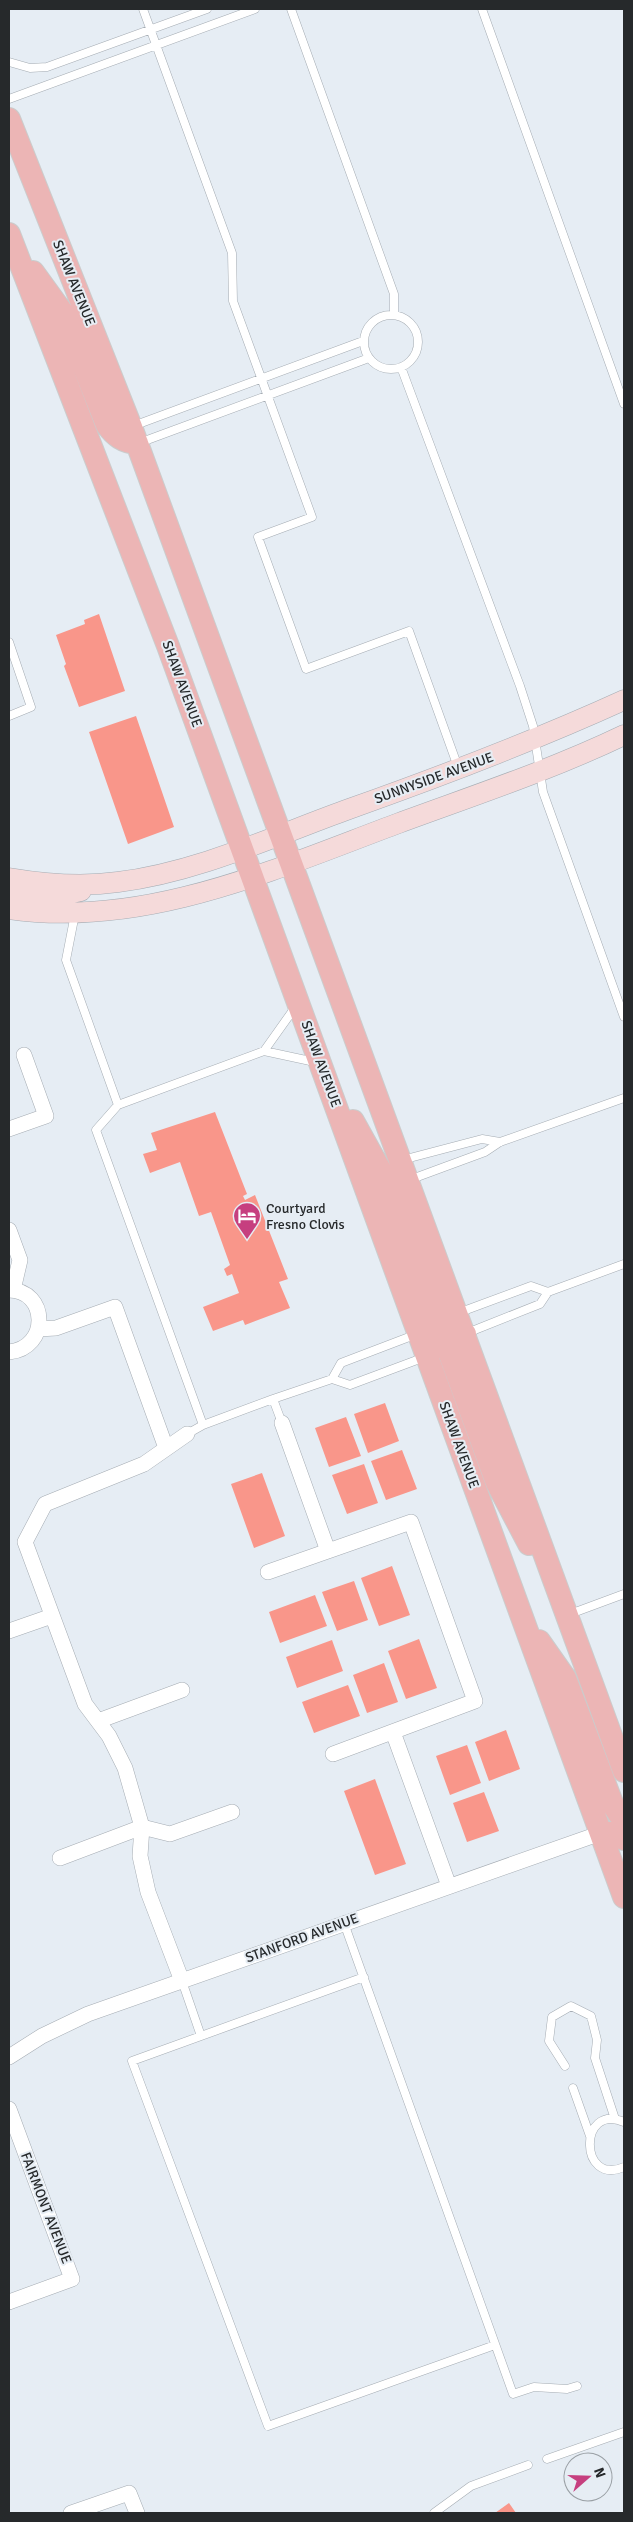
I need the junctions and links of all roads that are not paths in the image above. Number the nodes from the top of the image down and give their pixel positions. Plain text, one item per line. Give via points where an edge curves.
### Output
1 (143, 9) edge
2 (207, 9) edge
3 (255, 9) edge
4 (292, 9) edge
5 (482, 9) edge
6 (150, 29) junction
7 (156, 45) junction
8 (9, 62) edge
9 (9, 99) edge
10 (9, 119) edge
11 (10, 240) edge
12 (394, 315) junction
13 (364, 341) junction
14 (369, 358) junction
15 (401, 367) junction
16 (261, 379) junction
17 (268, 396) junction
18 (624, 404) edge
19 (134, 435) junction
20 (9, 642) edge
21 (624, 700) edge
22 (9, 716) edge
23 (624, 735) edge
24 (535, 740) junction
25 (459, 769) junction
26 (539, 772) junction
27 (282, 834) junction
28 (242, 849) junction
29 (292, 862) junction
30 (252, 876) junction
31 (9, 878) edge
32 (117, 882) junction
33 (9, 894) edge
34 (9, 909) edge
35 (75, 913) junction
36 (299, 1002) junction
37 (624, 1017) edge
38 (264, 1051) junction
39 (24, 1055) dead end
40 (321, 1063) junction
41 (624, 1098) edge
42 (118, 1105) junction
43 (9, 1129) edge
44 (500, 1142) junction
45 (405, 1170) junction
46 (9, 1230) edge
47 (624, 1264) edge
48 (11, 1290) edge
49 (548, 1292) junction
50 (461, 1323) junction
51 (38, 1329) junction
52 (418, 1333) junction
53 (9, 1352) edge
54 (427, 1356) junction
55 (332, 1379) junction
56 (273, 1400) junction
57 (282, 1423) joint
58 (203, 1425) junction
59 (186, 1434) joint
60 (166, 1448) junction
61 (328, 1551) junction
62 (268, 1572) dead end
63 (624, 1594) edge
64 (567, 1615) junction
65 (52, 1616) junction
66 (522, 1618) junction
67 (9, 1631) edge
68 (182, 1690) dead end
69 (98, 1721) junction
70 (393, 1732) junction
71 (333, 1754) dead end
72 (624, 1771) edge
73 (232, 1812) dead end
74 (624, 1816) edge
75 (142, 1827) junction
76 (600, 1832) junction
77 (624, 1839) edge
78 (60, 1858) dead end
79 (449, 1886) junction
80 (624, 1897) edge
81 (344, 1923) junction
82 (364, 1977) junction
83 (182, 1981) junction
84 (201, 2036) junction
85 (9, 2057) edge
86 (565, 2066) dead end
87 (573, 2088) dead end
88 (9, 2109) edge
89 (615, 2119) junction
90 (624, 2122) edge
91 (590, 2136) junction
92 (624, 2167) edge
93 (9, 2302) edge
94 (495, 2345) junction
95 (578, 2386) dead end
96 (624, 2432) edge
97 (547, 2459) dead end
98 (528, 2464) dead end
99 (71, 2513) edge
100 (137, 2513) edge
101 (434, 2513) edge

1 - 6 lane
2 - 6 lane
3 - 7 lane
4 - 12 lane via 394,294
5 - 18 lane
6 - 7 lane
6 - 8 lane via 48,67 30,68
7 - 9 lane
7 - 16 lane via 232,253 233,301
10 - 19 main road, SHAW AVENUE
11 - 19 main road via 62,312 107,425 114,435 123,440
11 - 28 main road, SHAW AVENUE via 165,637
12 - 13 lane via 373,321
12 - 15 lane via 410,323 418,338 414,355
13 - 14 lane
13 - 16 lane
14 - 15 lane via 387,369
14 - 17 lane
15 - 24 lane via 520,686
16 - 17 lane
16 - 19 lane
17 - 19 lane
17 - 25 lane via 312,517 258,537 306,669 409,631
19 - 27 main road, SHAW AVENUE
20 - 22 lane via 31,707
21 - 24 main road, SUNNYSIDE AVENUE
23 - 26 main road
24 - 25 main road, SUNNYSIDE AVENUE
24 - 26 lane
25 - 27 main road, SUNNYSIDE AVENUE
26 - 29 main road
26 - 37 lane
27 - 28 main road, SUNNYSIDE AVENUE
27 - 29 main road, SHAW AVENUE
28 - 30 main road, SHAW AVENUE
28 - 32 main road, SUNNYSIDE AVENUE via 175,870
29 - 30 main road
29 - 45 main road, SHAW AVENUE
30 - 35 main road via 151,905
30 - 36 main road, SHAW AVENUE
31 - 32 main road via 64,884
32 - 33 main road via 53,897
34 - 35 main road via 40,914
35 - 42 lane via 66,960
36 - 38 lane
36 - 40 main road, SHAW AVENUE
38 - 40 lane
38 - 42 lane
39 - 43 street via 46,1116
40 - 50 main road via 383,1175 436,1320 445,1330
40 - 52 main road, SHAW AVENUE
41 - 44 lane
42 - 58 lane via 96,1130
44 - 45 lane via 485,1152
44 - 45 lane via 482,1139
45 - 50 main road, SHAW AVENUE
46 - 48 street via 20,1260
47 - 49 lane
48 - 51 street via 30,1298 39,1318
49 - 50 lane via 540,1304
49 - 50 lane via 531,1286
50 - 64 main road, SHAW AVENUE
51 - 53 street via 26,1346
51 - 60 street via 56,1328 115,1307
52 - 54 main road, SHAW AVENUE
52 - 55 lane via 341,1363
52 - 64 main road via 439,1342 449,1352 497,1483
54 - 55 lane via 350,1385
54 - 66 main road, SHAW AVENUE
55 - 56 lane
56 - 57 lane
56 - 58 lane
57 - 61 street
58 - 59 lane
59 - 60 street
60 - 65 street via 144,1464 45,1504 25,1542
61 - 62 street
61 - 70 street via 411,1522 414,1530 475,1701
63 - 64 lane
64 - 72 main road, SHAW AVENUE
65 - 67 street
65 - 69 street via 85,1704
66 - 74 main road via 565,1678 612,1803
66 - 76 main road, SHAW AVENUE
68 - 69 street
69 - 75 street via 125,1768
70 - 71 street
70 - 79 street
73 - 75 street via 170,1834
75 - 78 street
75 - 83 street via 140,1856 148,1892
76 - 77 main road via 611,1832
76 - 79 street, STANFORD AVENUE
76 - 80 main road, SHAW AVENUE
79 - 81 street, STANFORD AVENUE
81 - 82 lane
81 - 83 street, STANFORD AVENUE
82 - 84 lane
82 - 94 lane
83 - 84 lane
83 - 85 street, STANFORD AVENUE via 88,2014 42,2036
84 - 94 lane via 132,2061 268,2426
86 - 89 lane via 549,2041 552,2017 571,2006 591,2016 598,2040 595,2058
87 - 91 lane
88 - 93 street, FAIRMONT AVENUE via 72,2279
89 - 90 lane
89 - 91 lane via 600,2123
91 - 92 lane via 589,2152 598,2164 613,2169
94 - 95 lane via 513,2394 534,2387 567,2389
96 - 97 lane
98 - 101 lane via 471,2486
99 - 100 street via 129,2493

